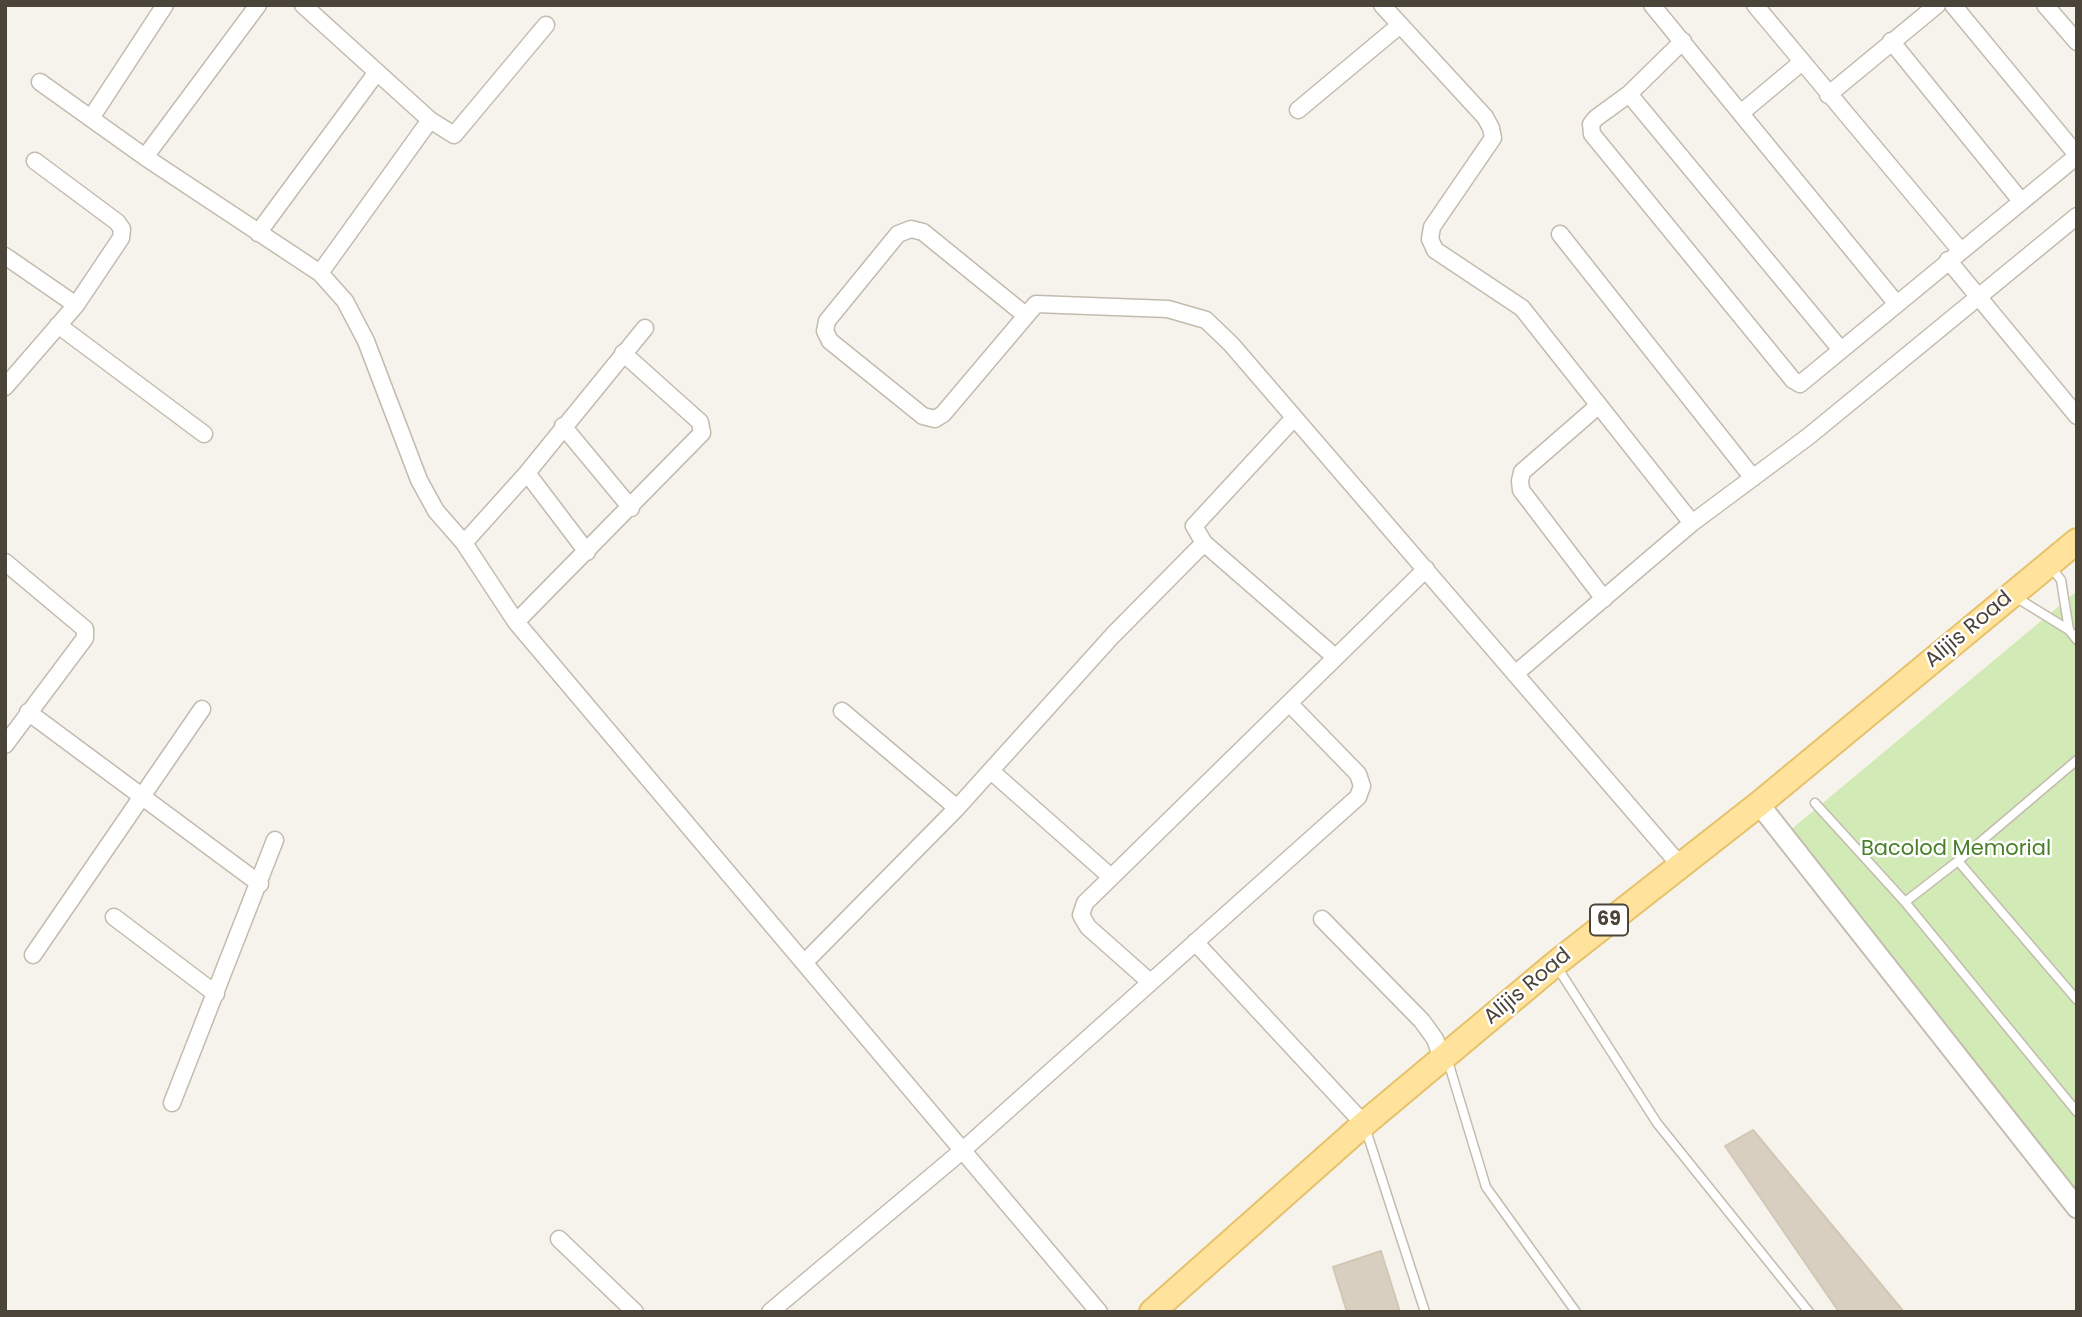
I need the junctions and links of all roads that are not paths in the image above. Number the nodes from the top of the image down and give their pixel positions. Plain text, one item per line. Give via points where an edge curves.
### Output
1 (165, 5) edge
2 (258, 5) edge
3 (303, 5) edge
4 (1382, 5) edge
5 (1652, 5) edge
6 (1755, 5) edge
7 (1937, 5) edge
8 (1953, 5) edge
9 (2045, 5) edge
10 (546, 25) dead end
11 (1400, 25) junction
12 (1683, 41) junction
13 (1891, 41) junction
14 (2077, 43) edge
15 (1802, 62) junction
16 (377, 72) junction
17 (40, 82) dead end
18 (1629, 94) junction
19 (1828, 95) junction
20 (1298, 110) dead end
21 (1742, 112) junction
22 (91, 118) junction
23 (430, 120) junction
24 (2077, 155) edge
25 (145, 157) junction
26 (36, 161) dead end
27 (2021, 201) junction
28 (2077, 216) edge
29 (258, 233) junction
30 (1560, 233) dead end
31 (1954, 255) junction
32 (5, 257) edge
33 (320, 272) junction
34 (1978, 296) junction
35 (1896, 303) junction
36 (76, 305) junction
37 (1024, 314) junction
38 (58, 326) junction
39 (645, 328) dead end
40 (1841, 350) junction
41 (623, 354) junction
42 (5, 387) edge
43 (1599, 405) junction
44 (2077, 416) edge
45 (1293, 419) junction
46 (563, 426) junction
47 (204, 434) dead end
48 (527, 473) junction
49 (1753, 478) junction
50 (631, 508) junction
51 (1692, 523) junction
52 (2077, 541) edge
53 (464, 543) junction
54 (1204, 543) junction
55 (587, 552) junction
56 (5, 562) edge
57 (2049, 564) junction
58 (1426, 569) junction
59 (2012, 595) junction
60 (1604, 599) junction
61 (516, 622) junction
62 (2068, 630) junction
63 (2077, 640) edge
64 (1335, 657) junction
65 (1515, 674) junction
66 (1289, 703) junction
67 (202, 709) dead end
68 (842, 710) dead end
69 (28, 712) junction
70 (8, 734) edge
71 (2077, 760) edge
72 (991, 771) junction
73 (144, 797) junction
74 (1815, 803) dead end
75 (1759, 804) junction
76 (957, 808) junction
77 (275, 840) dead end
78 (1958, 861) junction
79 (1679, 864) junction
80 (1111, 877) junction
81 (260, 884) junction
82 (1905, 902) junction
83 (114, 918) dead end
84 (1322, 919) dead end
85 (1195, 942) junction
86 (33, 956) dead end
87 (804, 963) junction
88 (1555, 964) junction
89 (1150, 982) junction
90 (215, 994) junction
91 (2077, 1000) edge
92 (1444, 1057) junction
93 (172, 1103) dead end
94 (2077, 1112) edge
95 (1364, 1124) junction
96 (963, 1150) junction
97 (2077, 1208) edge
98 (559, 1239) dead end
99 (1162, 1309) edge
100 (635, 1312) edge
101 (770, 1312) edge
102 (1099, 1312) edge
103 (1425, 1312) edge
104 (1576, 1312) edge
105 (1809, 1312) edge

1 - 22 street
2 - 25 street
3 - 16 street
4 - 11 street
5 - 12 street
6 - 15 street
7 - 13 street
8 - 24 street
9 - 14 street
10 - 23 street via 459,133 446,133
11 - 20 street
11 - 43 street via 1485,117 1493,138 1432,227 1430,239 1435,250 1522,308
12 - 18 street
12 - 21 street
13 - 19 street
13 - 27 street
15 - 19 street
15 - 21 street
16 - 23 street
16 - 29 street
17 - 22 street
18 - 40 street
18 - 40 street via 1596,118 1592,134 1793,380 1800,384
19 - 31 street
21 - 35 street
22 - 25 street
23 - 33 street
24 - 27 street
25 - 29 street
26 - 36 street via 122,229 121,238
27 - 31 street
28 - 34 street
29 - 33 street
30 - 49 street
31 - 34 street
31 - 35 street
32 - 36 street
33 - 53 street via 345,301 366,341 419,480 436,511
34 - 44 street
34 - 49 street
35 - 40 street
36 - 38 street
37 - 37 street via 935,419 923,416 840,350 825,331 827,321 898,234 911,229 923,232
37 - 45 street via 1036,304 1050,303 1168,309 1206,320
38 - 42 street
38 - 47 street
39 - 41 street
41 - 46 street
41 - 50 street via 700,422 702,433
43 - 51 street
43 - 60 street via 1522,472 1520,481 1521,490
45 - 54 street via 1200,517 1194,526
45 - 58 street
46 - 48 street
46 - 50 street
48 - 53 street
48 - 55 street
49 - 51 street
50 - 55 street
51 - 60 street
52 - 57 main road, Alijis Road / 69
53 - 61 street
54 - 64 street
54 - 72 street via 1113,635
55 - 61 street
56 - 69 street via 85,629 85,638
57 - 59 main road, Alijis Road / 69
57 - 62 lane via 2060,580
58 - 64 street
58 - 65 street
59 - 62 lane
59 - 75 main road, Alijis Road / 69
60 - 65 street
61 - 87 street
62 - 63 lane
64 - 66 street
65 - 79 street
66 - 80 street
66 - 85 street via 1358,774 1362,786 1358,797
67 - 73 street
68 - 76 street
69 - 70 street
69 - 73 street
71 - 78 lane
72 - 76 street
72 - 80 street
73 - 81 street
73 - 86 street
74 - 82 lane
75 - 79 main road, Alijis Road / 69
75 - 97 street
76 - 87 street
77 - 81 street
78 - 82 lane
78 - 91 lane
79 - 88 main road, Alijis Road / 69
80 - 89 street via 1086,903 1081,915 1088,927
81 - 90 street
82 - 94 lane
83 - 90 street
84 - 92 street via 1422,1021
85 - 89 street
85 - 95 street
87 - 96 street
88 - 92 main road, Alijis Road / 69
88 - 105 lane via 1657,1123
89 - 96 street
90 - 93 street
92 - 95 main road, Alijis Road / 69
92 - 104 lane via 1486,1187
95 - 99 main road, Alijis Road / 69
95 - 103 lane
96 - 101 street
96 - 102 street
98 - 100 street

